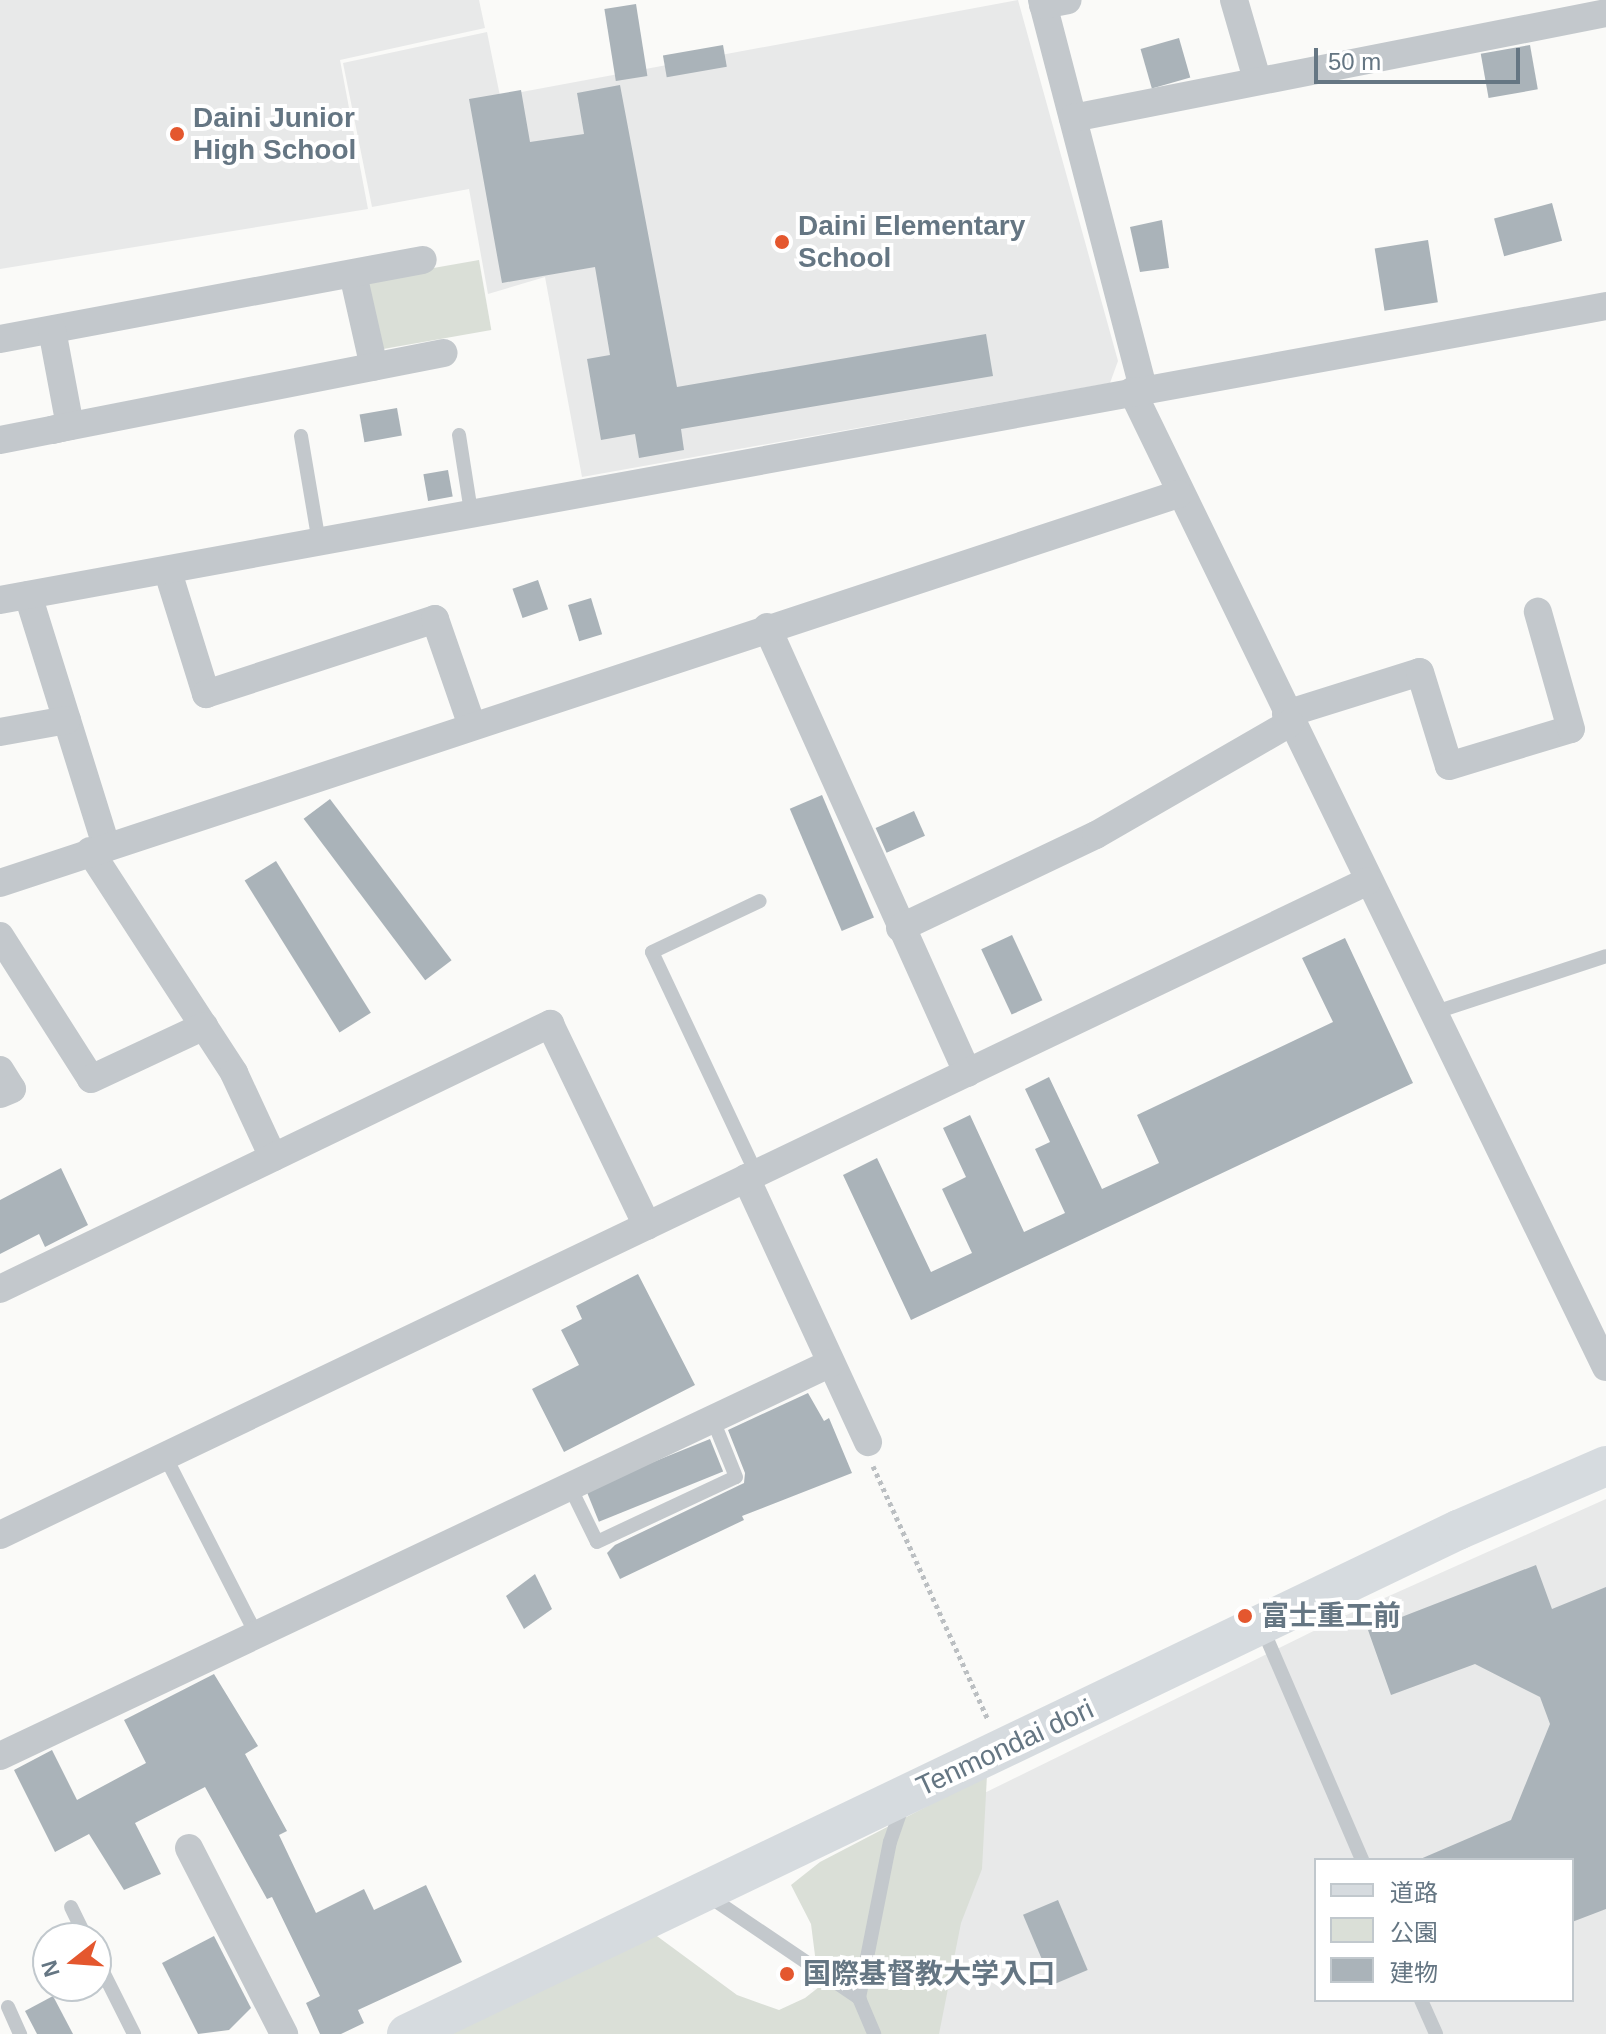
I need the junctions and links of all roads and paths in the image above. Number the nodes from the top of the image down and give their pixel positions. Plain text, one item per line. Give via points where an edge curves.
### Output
1 (1234, 0) edge
2 (1051, 2) edge
3 (1606, 13) edge
4 (1257, 79) junction
5 (1073, 118) junction
6 (423, 260) dead end
7 (353, 274) junction
8 (1606, 306) edge
9 (52, 330) junction
10 (0, 339) edge
11 (444, 353) dead end
12 (374, 367) junction
13 (1137, 390) junction
14 (70, 426) junction
15 (28, 434) dead end
16 (459, 435) dead end
17 (301, 436) dead end
18 (1178, 494) junction
19 (471, 512) junction
20 (319, 542) junction
21 (168, 572) junction
22 (28, 595) junction
23 (0, 600) edge
24 (1538, 612) dead end
25 (767, 627) junction
26 (1288, 718) junction
27 (67, 720) junction
28 (471, 723) junction
29 (0, 732) edge
30 (98, 848) junction
31 (1368, 881) junction
32 (0, 883) edge
33 (760, 901) dead end
34 (900, 928) junction
35 (0, 936) edge
36 (1606, 956) edge
37 (1433, 1013) junction
38 (204, 1026) junction
39 (0, 1070) edge
40 (967, 1073) junction
41 (0, 1094) edge
42 (273, 1157) junction
43 (751, 1176) junction
44 (647, 1226) junction
45 (0, 1289) edge
46 (831, 1363) junction
47 (1606, 1367) edge
48 (713, 1420) junction
49 (868, 1442) joint
50 (165, 1456) junction
51 (1606, 1466) edge
52 (570, 1487) junction
53 (0, 1535) edge
54 (1261, 1625) junction
55 (256, 1634) junction
56 (1002, 1749) junction
57 (0, 1756) edge
58 (908, 1794) junction
59 (189, 1848) dead end
60 (1361, 1858) edge
61 (703, 1893) junction
62 (71, 1907) dead end
63 (78, 1922) edge
64 (112, 1990) edge
65 (859, 1998) junction
66 (22, 2000) dead end
67 (1422, 2002) edge
68 (4, 2009) edge
69 (20, 2034) edge
70 (134, 2034) edge
71 (284, 2034) edge
72 (407, 2034) edge
73 (874, 2034) edge
74 (1436, 2034) edge

1 - 4 street
2 - 5 street
3 - 4 street
4 - 5 street
5 - 13 street
6 - 7 street
7 - 9 street
7 - 12 street
8 - 13 street
9 - 10 street
9 - 14 street
11 - 12 street
12 - 14 street
13 - 18 street
13 - 19 street
14 - 15 street
16 - 19 lane
17 - 20 lane
18 - 25 street
18 - 26 street
19 - 20 street
20 - 21 street
21 - 22 street
21 - 28 street via 206,694 435,619
22 - 23 street
22 - 27 street
24 - 26 street via 1571,729 1449,766 1420,672
25 - 28 street
25 - 34 street
26 - 31 street
26 - 34 street via 1096,835
27 - 29 street
27 - 30 street
28 - 30 street
30 - 32 street
30 - 38 street
31 - 37 street
31 - 40 street
33 - 43 lane via 652,952
34 - 40 street
35 - 38 street via 91,1079
36 - 37 lane
37 - 47 street
38 - 42 street via 234,1073
39 - 41 street via 12,1089
40 - 43 street
42 - 44 street via 550,1024
42 - 45 street
43 - 44 street
43 - 46 street
44 - 50 street
46 - 48 street
46 - 49 street
48 - 52 street
48 - 52 lane via 736,1477 611,1536 597,1542
49 - 56 path via 871,1462
50 - 53 street
50 - 55 lane
51 - 54 main road, Tenmondai dori
52 - 55 street
54 - 56 main road, Tenmondai dori
54 - 60 lane
55 - 57 street
56 - 58 main road, Tenmondai dori
58 - 61 main road, Tenmondai dori
58 - 65 lane via 890,1842
59 - 71 street
61 - 65 lane
61 - 72 main road, Tenmondai dori
62 - 63 lane
64 - 70 lane
65 - 73 lane
66 - 68 lane
67 - 74 lane
68 - 69 lane

